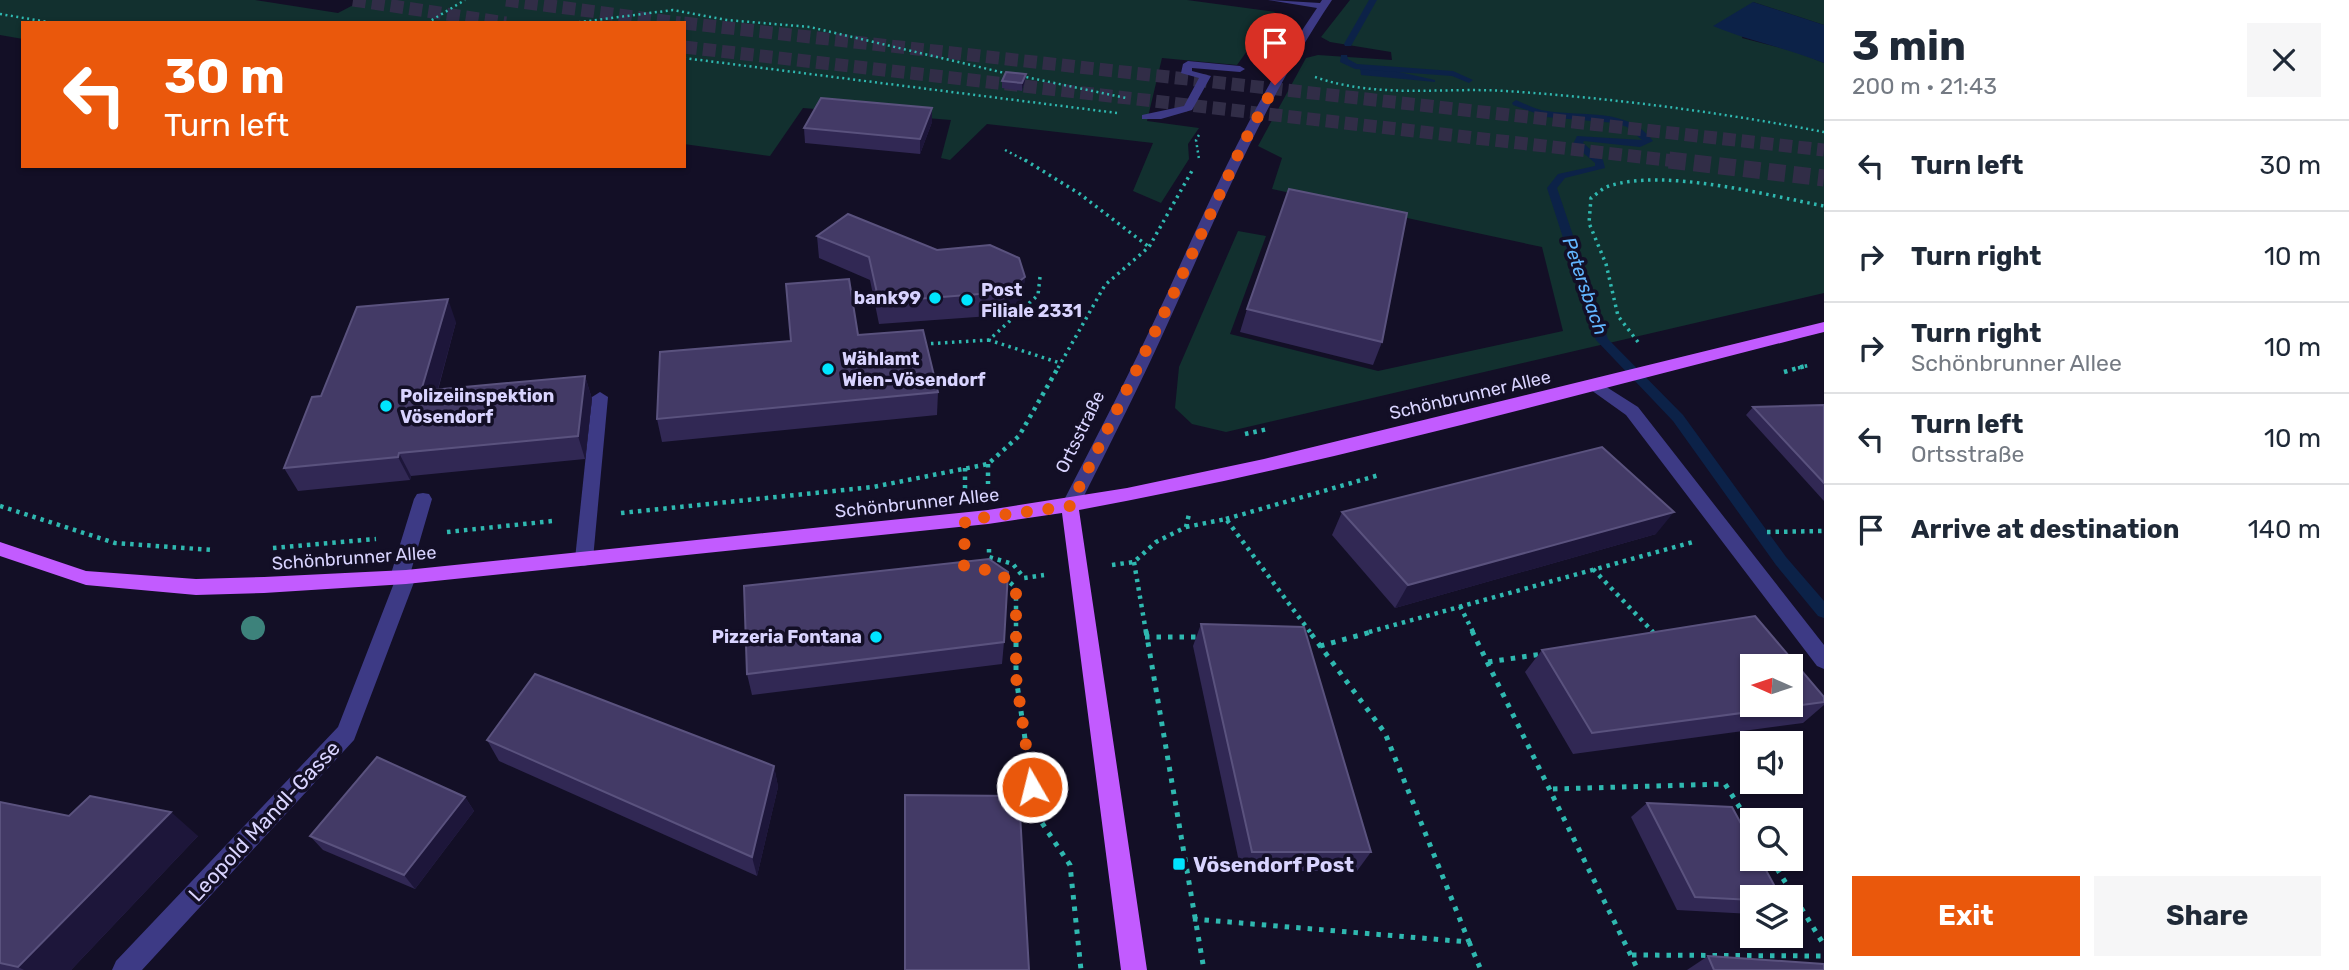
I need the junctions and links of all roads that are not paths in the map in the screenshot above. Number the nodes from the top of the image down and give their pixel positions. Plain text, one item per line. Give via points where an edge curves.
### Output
1 (1273, 0) edge
2 (1325, 3) edge
3 (1240, 69) dead end
4 (1146, 117) road end
5 (1824, 327) edge
6 (1597, 386) junction
7 (600, 397) dead end
8 (423, 499) dead end
9 (1070, 506) junction
10 (0, 549) edge
11 (584, 559) junction
12 (403, 577) junction
13 (1824, 660) edge
14 (125, 970) edge
15 (1134, 970) edge

1 - 2 street
2 - 9 street, Ortsstraße via 1243,144
3 - 4 street via 1188,64 1186,73 1206,76 1188,108
5 - 6 main road, Schönbrunner Allee
6 - 9 main road, Schönbrunner Allee via 1259,467
6 - 13 street via 1632,411
7 - 11 street
8 - 12 street, Leopold Mandl-Gasse
9 - 11 main road, Schönbrunner Allee
9 - 15 main road
10 - 12 main road, Schönbrunner Allee via 86,578 196,587
11 - 12 main road, Schönbrunner Allee
12 - 14 street, Leopold Mandl-Gasse via 346,733

